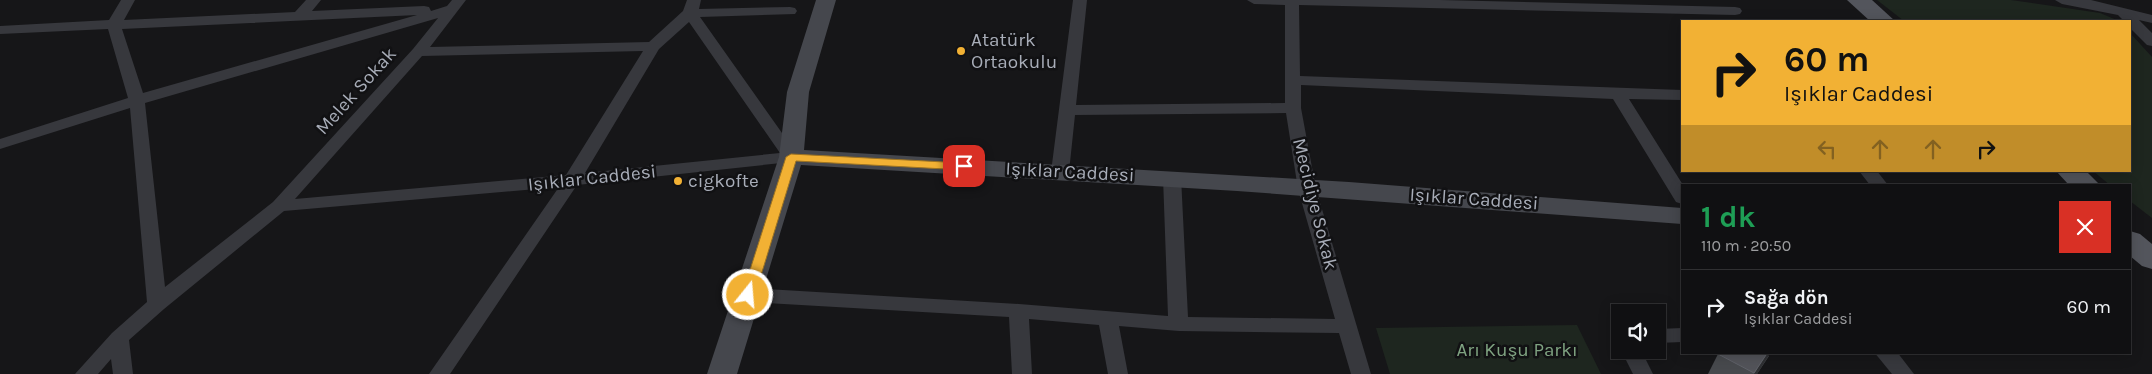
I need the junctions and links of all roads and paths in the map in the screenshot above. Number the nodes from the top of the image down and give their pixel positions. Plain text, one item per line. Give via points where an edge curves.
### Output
1 (128, 0) edge
2 (314, 0) edge
3 (826, 0) edge
4 (1080, 0) edge
5 (1254, 0) edge
6 (1292, 0) edge
7 (1840, 0) edge
8 (1858, 0) edge
9 (2062, 0) edge
10 (1513, 3) edge
11 (455, 5) edge
12 (692, 6) edge
13 (2120, 6) edge
14 (790, 11) dead end
15 (1735, 11) edge
16 (300, 15) junction
17 (2152, 19) edge
18 (1865, 20) edge
19 (1883, 20) edge
20 (114, 25) junction
21 (0, 30) edge
22 (2152, 42) edge
23 (653, 46) junction
24 (418, 52) junction
25 (1293, 80) junction
26 (1618, 94) junction
27 (1681, 95) edge
28 (138, 100) junction
29 (1293, 108) junction
30 (1067, 110) junction
31 (0, 144) edge
32 (791, 157) junction
33 (1060, 172) junction
34 (1868, 172) edge
35 (2047, 172) edge
36 (2070, 172) edge
37 (1172, 177) junction
38 (572, 180) junction
39 (1878, 184) edge
40 (2062, 184) edge
41 (2085, 184) edge
42 (1307, 189) junction
43 (1681, 196) edge
44 (279, 206) junction
45 (1681, 216) edge
46 (2131, 223) edge
47 (2142, 247) edge
48 (748, 295) junction
49 (157, 304) junction
50 (1019, 311) junction
51 (1108, 318) junction
52 (1179, 324) junction
53 (1347, 326) junction
54 (1681, 335) edge
55 (1666, 336) edge
56 (119, 338) junction
57 (1886, 354) edge
58 (1636, 359) edge
59 (85, 374) edge
60 (123, 374) edge
61 (439, 374) edge
62 (722, 374) edge
63 (1022, 374) edge
64 (1118, 374) edge
65 (1361, 374) edge
66 (1643, 374) edge
67 (1904, 374) edge

1 - 20 street
2 - 16 street
3 - 32 street via 798,92
4 - 30 street
5 - 6 street
6 - 10 street
6 - 25 street, Mecidiye Sokak
7 - 18 main road
8 - 19 main road
9 - 13 street
10 - 15 street
11 - 16 street
11 - 24 street, Melek Sokak
11 - 28 street
12 - 14 street
12 - 23 street
12 - 32 street
13 - 17 street
13 - 22 street
16 - 20 street
20 - 21 street
20 - 28 street
23 - 24 street
23 - 38 street
24 - 44 street, Melek Sokak
25 - 26 street
25 - 29 street, Mecidiye Sokak
26 - 27 street
26 - 43 street
28 - 31 street
28 - 49 street
29 - 30 street
29 - 42 street, Mecidiye Sokak
30 - 33 street
32 - 33 street, Işıklar Caddesi
32 - 38 street, Işıklar Caddesi
32 - 48 street
33 - 37 street, Işıklar Caddesi
34 - 39 street
35 - 40 main road
36 - 41 main road
37 - 42 street, Işıklar Caddesi
37 - 52 street
38 - 44 street, Işıklar Caddesi
38 - 61 street
42 - 45 street, Işıklar Caddesi via 1491,199
42 - 53 street, Mecidiye Sokak
44 - 49 street, Melek Sokak
46 - 47 main road
48 - 50 street
48 - 62 street
49 - 56 street, Melek Sokak
50 - 51 street
50 - 63 street
51 - 52 street
51 - 64 street
52 - 53 street
53 - 65 street, Mecidiye Sokak
54 - 55 street
56 - 59 street, Melek Sokak
56 - 60 street
57 - 67 street
58 - 66 street

